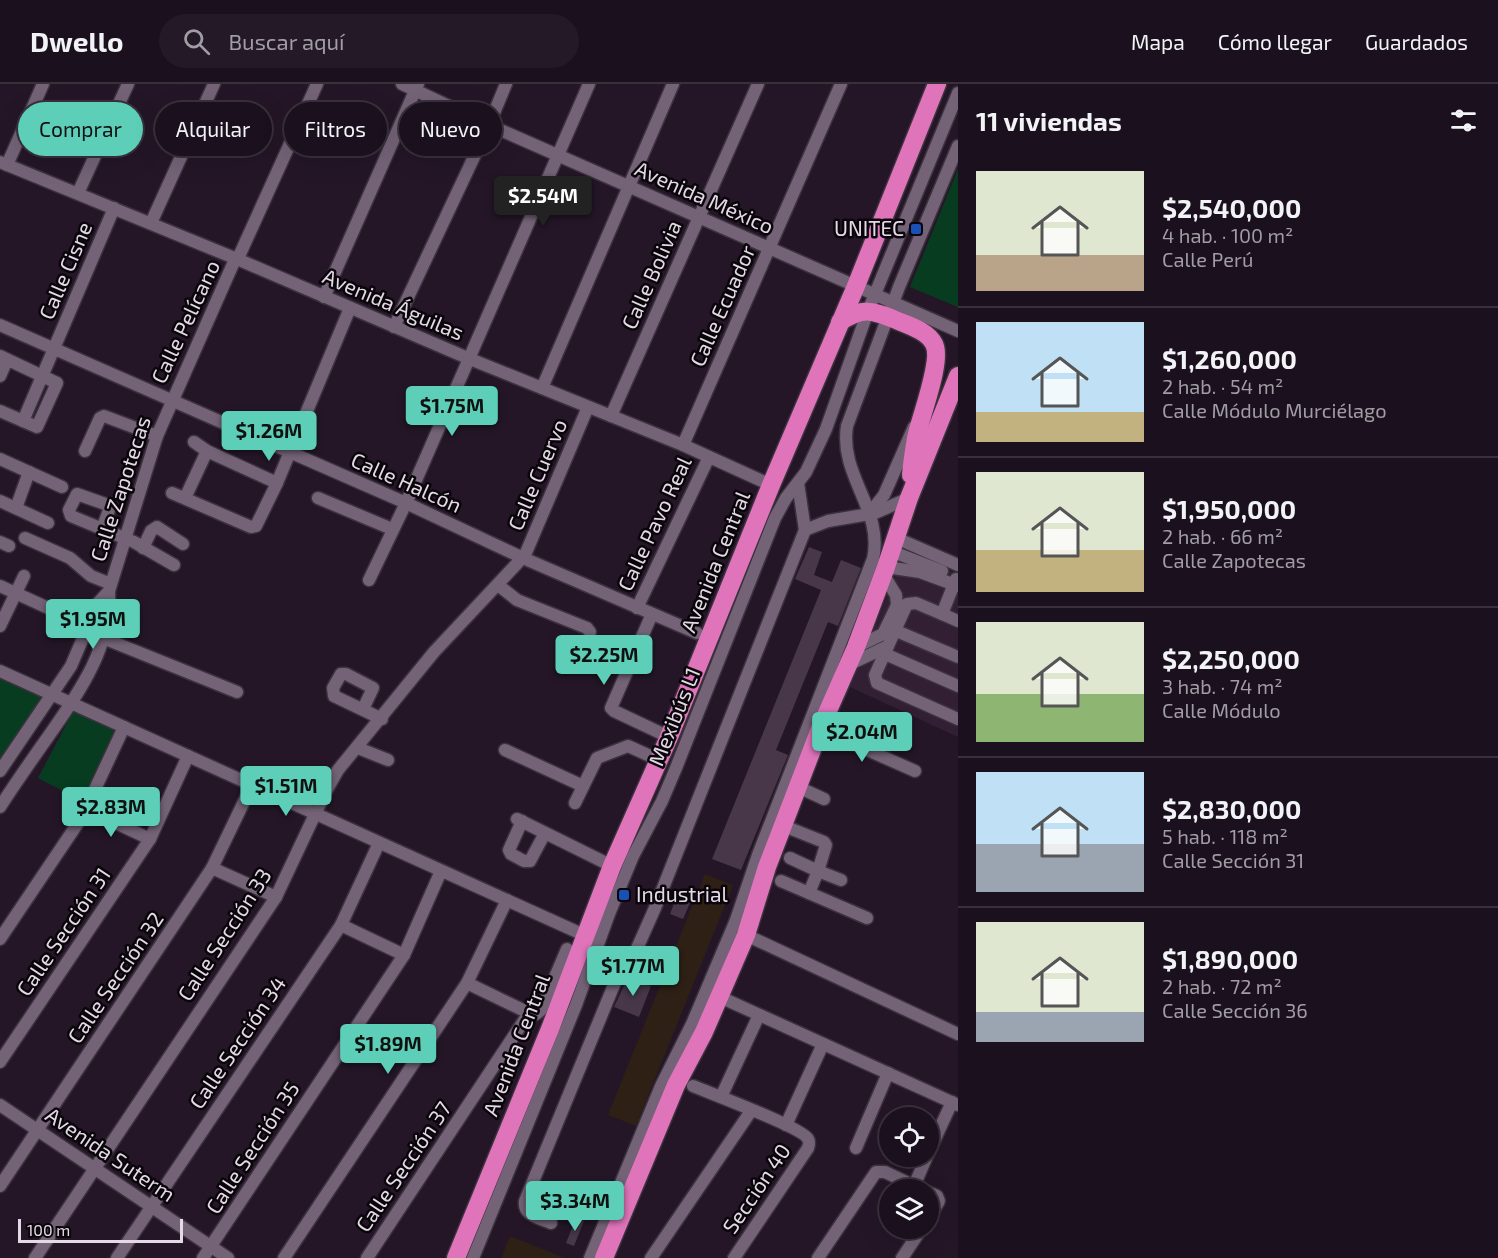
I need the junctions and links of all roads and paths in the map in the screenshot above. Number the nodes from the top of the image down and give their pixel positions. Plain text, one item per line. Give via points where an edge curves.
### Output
1 (44, 84) edge
2 (128, 84) edge
3 (214, 84) edge
4 (317, 84) edge
5 (402, 84) edge
6 (506, 84) edge
7 (589, 84) edge
8 (673, 84) edge
9 (758, 84) edge
10 (841, 84) edge
11 (937, 84) edge
12 (417, 87) edge
13 (958, 93) edge
14 (445, 102) edge
15 (499, 102) edge
16 (502, 131) edge
17 (958, 146) edge
18 (557, 155) junction
19 (474, 156) edge
20 (3, 163) edge
21 (629, 187) junction
22 (78, 193) junction
23 (114, 208) junction
24 (700, 217) junction
25 (151, 224) junction
26 (770, 248) junction
27 (237, 259) junction
28 (856, 286) junction
29 (324, 297) junction
30 (871, 302) junction
31 (350, 308) junction
32 (891, 310) junction
33 (840, 322) junction
34 (0, 325) edge
35 (394, 327) junction
36 (958, 331) edge
37 (54, 348) junction
38 (4, 358) edge
39 (470, 359) junction
40 (0, 376) edge
41 (42, 376) junction
42 (958, 376) edge
43 (542, 388) junction
44 (172, 400) junction
45 (588, 406) junction
46 (0, 411) edge
47 (611, 416) junction
48 (922, 417) junction
49 (157, 436) junction
50 (194, 442) dead end
51 (683, 445) junction
52 (85, 451) dead end
53 (207, 451) junction
54 (290, 453) junction
55 (709, 457) junction
56 (0, 459) edge
57 (29, 472) junction
58 (277, 483) junction
59 (798, 483) junction
60 (771, 485) junction
61 (62, 487) dead end
62 (172, 493) dead end
63 (185, 498) junction
64 (318, 498) dead end
65 (909, 498) junction
66 (0, 501) edge
67 (406, 502) junction
68 (16, 508) junction
69 (870, 513) junction
70 (48, 523) dead end
71 (102, 529) dead end
72 (392, 530) junction
73 (806, 530) junction
74 (25, 538) dead end
75 (124, 538) junction
76 (183, 544) dead end
77 (143, 548) junction
78 (523, 558) junction
79 (889, 558) junction
80 (174, 565) dead end
81 (958, 565) edge
82 (24, 576) dead end
83 (369, 580) dead end
84 (957, 583) edge
85 (498, 585) junction
86 (0, 586) edge
87 (110, 587) junction
88 (16, 593) junction
89 (637, 608) junction
90 (652, 614) junction
91 (942, 614) junction
92 (958, 621) edge
93 (0, 626) edge
94 (89, 628) junction
95 (894, 630) junction
96 (590, 632) dead end
97 (697, 633) dead end
98 (103, 638) junction
99 (886, 650) junction
100 (958, 657) edge
101 (848, 665) junction
102 (0, 671) edge
103 (958, 686) edge
104 (237, 692) dead end
105 (52, 694) junction
106 (72, 703) junction
107 (363, 709) dead end
108 (382, 719) junction
109 (958, 719) edge
110 (124, 727) junction
111 (692, 728) junction
112 (820, 729) junction
113 (669, 737) junction
114 (358, 748) junction
115 (505, 750) dead end
116 (188, 756) junction
117 (388, 760) dead end
118 (657, 764) junction
119 (915, 771) dead end
120 (0, 772) edge
121 (18, 780) junction
122 (252, 785) junction
123 (583, 786) junction
124 (798, 787) junction
125 (824, 798) dead end
126 (575, 803) dead end
127 (0, 807) edge
128 (86, 809) junction
129 (315, 814) junction
130 (783, 826) junction
131 (544, 834) junction
132 (150, 839) junction
133 (379, 843) junction
134 (790, 858) dead end
135 (612, 866) junction
136 (212, 868) junction
137 (441, 871) junction
138 (818, 871) junction
139 (840, 880) dead end
140 (781, 881) dead end
141 (809, 893) junction
142 (276, 897) junction
143 (507, 900) junction
144 (867, 918) dead end
145 (341, 925) junction
146 (584, 935) junction
147 (746, 935) junction
148 (0, 939) edge
149 (567, 949) dead end
150 (404, 955) junction
151 (467, 983) junction
152 (720, 997) junction
153 (529, 1013) junction
154 (759, 1015) junction
155 (958, 1034) edge
156 (823, 1044) junction
157 (0, 1062) edge
158 (888, 1073) junction
159 (693, 1086) dead end
160 (721, 1097) junction
161 (955, 1104) edge
162 (0, 1105) edge
163 (751, 1111) junction
164 (786, 1125) junction
165 (38, 1131) junction
166 (939, 1134) edge
167 (856, 1148) dead end
168 (94, 1168) junction
169 (899, 1179) edge
170 (0, 1186) edge
171 (151, 1207) junction
172 (551, 1223) dead end
173 (915, 1239) edge
174 (211, 1247) junction
175 (35, 1258) edge
176 (117, 1258) edge
177 (203, 1258) edge
178 (228, 1258) edge
179 (284, 1258) edge
180 (367, 1258) edge
181 (456, 1258) edge
182 (473, 1258) edge
183 (590, 1258) edge
184 (604, 1258) edge
185 (651, 1258) edge
186 (734, 1258) edge
187 (818, 1258) edge
188 (902, 1258) edge

1 - 20 street
2 - 22 street
3 - 25 street
4 - 27 street, Calle Pelícano
5 - 12 street, Avenida México
6 - 15 street
7 - 18 street
8 - 21 street
9 - 24 street, Calle Bolivia
10 - 26 street, Calle Ecuador
11 - 28 highway, Avenida Central
12 - 14 street, Avenida México
12 - 29 street
13 - 30 street, Mexibús L1
16 - 18 street, Avenida México
17 - 32 street
18 - 21 street, Avenida México
18 - 39 street
19 - 35 street
20 - 22 street, Avenida Águilas
21 - 24 street, Avenida México
21 - 43 street
22 - 23 street, Avenida Águilas
23 - 25 street, Avenida Águilas
23 - 37 street, Calle Cisne
24 - 26 street, Avenida México
24 - 47 street, Calle Bolivia
25 - 27 street, Avenida Águilas
26 - 28 street, Avenida México
26 - 51 street, Calle Ecuador
27 - 29 street, Avenida Águilas
27 - 44 street, Calle Pelícano
28 - 30 street, Avenida México
28 - 33 highway, Avenida Central
29 - 31 street, Avenida Águilas
30 - 32 highway
30 - 33 highway
30 - 59 street, Mexibús L1 via 826,429
31 - 35 street, Avenida Águilas
31 - 54 street
32 - 36 street
32 - 48 highway via 928,336 937,350
32 - 69 street via 845,436 849,466
33 - 60 highway, Avenida Central
34 - 37 street, Calle Halcón
35 - 39 street, Avenida Águilas
37 - 41 street, Calle Cisne
37 - 44 street, Calle Halcón
38 - 40 street
38 - 41 street
39 - 43 street, Avenida Águilas
39 - 67 street
41 - 46 street via 57,383 37,427
42 - 65 highway
43 - 45 street, Avenida Águilas
44 - 49 street, Calle Zapotecas
44 - 54 street, Calle Halcón
45 - 47 street, Avenida Águilas
45 - 78 street, Calle Cuervo
47 - 51 street, Avenida Águilas
48 - 65 highway
48 - 69 street via 904,446 884,495
49 - 52 street via 104,416
49 - 75 street, Calle Zapotecas
50 - 53 street
51 - 55 street, Avenida Águilas
53 - 58 street
53 - 63 street
54 - 58 street
54 - 67 street, Calle Halcón
55 - 60 street, Avenida Águilas
55 - 89 street, Calle Pavo Real
56 - 57 street
57 - 61 street
57 - 68 street
58 - 63 street via 254,528
59 - 73 street
59 - 111 street, Mexibús L1 via 775,518
60 - 113 highway, Avenida Central
62 - 63 street
64 - 72 street
65 - 69 street
65 - 79 highway
66 - 68 street
67 - 72 street
67 - 78 street, Calle Halcón
68 - 70 street
69 - 73 street via 828,521
69 - 183 street via 876,539 873,559 736,920
71 - 75 street
72 - 83 street
73 - 172 street via 655,908 616,980 525,1201 527,1213
74 - 87 street via 70,558
75 - 77 street
75 - 87 street, Calle Zapotecas
76 - 77 street via 157,527
77 - 80 street
78 - 85 street, Calle Sección 33
78 - 89 street, Calle Halcón
79 - 81 street
79 - 84 street
79 - 101 highway
82 - 88 street
84 - 91 street
85 - 96 street via 518,600
85 - 108 street, Calle Sección 33 via 434,652
86 - 88 street
87 - 94 street, Calle Zapotecas via 98,603
87 - 98 street, Calle Zapotecas
88 - 93 street
88 - 94 street
89 - 90 street, Calle Halcón
90 - 97 street, Calle Halcón
90 - 113 street via 611,708
91 - 92 street
91 - 95 street via 909,603
94 - 98 street
94 - 105 street, Calle Zapotecas
95 - 99 street
95 - 100 street
98 - 104 street
98 - 106 street, Calle Zapotecas via 92,670
99 - 101 street
99 - 103 street
99 - 109 street via 875,675 877,683
101 - 112 highway
102 - 105 street
105 - 106 street
105 - 120 street, Calle Zapotecas
106 - 110 street
106 - 121 street, Calle Zapotecas
107 - 108 street
108 - 114 street, Calle Sección 33
110 - 116 street
110 - 128 street
111 - 118 street
111 - 182 street, Mexibús L1 via 625,875
112 - 119 street
112 - 124 highway
113 - 118 highway, Avenida Central
114 - 117 street
114 - 129 street, Calle Sección 33 via 333,778
115 - 123 street
116 - 122 street
116 - 132 street, Calle Sección 31
118 - 123 street via 628,746 597,758
118 - 135 highway, Avenida Central
120 - 121 street
121 - 127 street, Calle Zapotecas
122 - 129 street
122 - 136 street, Calle Sección 32
123 - 126 street
124 - 125 street
124 - 130 highway
128 - 132 street
128 - 148 street
129 - 133 street
129 - 142 street, Calle Sección 33
130 - 138 street via 825,843
130 - 147 highway
131 - 131 street via 520,820 511,854 530,861
131 - 135 street
132 - 157 street, Calle Sección 31
133 - 137 street
133 - 145 street, Calle Sección 34
134 - 138 street
135 - 146 highway, Avenida Central
136 - 142 street
136 - 165 street, Calle Sección 32
137 - 143 street
137 - 150 street, Calle Sección 35
138 - 139 street
138 - 141 street
140 - 141 street
141 - 144 street
142 - 168 street, Calle Sección 33
143 - 146 street
143 - 151 street
145 - 150 street
145 - 171 street, Calle Sección 34
146 - 181 highway, Avenida Central via 550,1029
147 - 152 highway
147 - 155 street
149 - 153 street, Calle Sección 37 via 541,1010
150 - 174 street, Calle Sección 35
151 - 153 street
151 - 179 street
152 - 154 street
152 - 184 highway via 676,1085
153 - 180 street, Calle Sección 37
154 - 156 street
154 - 160 street
156 - 158 street
156 - 164 street
158 - 161 street
158 - 167 street
159 - 160 street
160 - 163 street
161 - 166 street
162 - 165 street, Avenida Suterm
163 - 164 street
163 - 185 street
164 - 186 street, Sección 40 via 806,1136 808,1148
165 - 168 street, Avenida Suterm
165 - 170 street, Calle Sección 32
168 - 171 street, Avenida Suterm
168 - 175 street, Calle Sección 33
169 - 187 street via 885,1172 874,1174
171 - 174 street, Avenida Suterm
171 - 176 street, Calle Sección 34
173 - 188 street
174 - 177 street, Calle Sección 35
174 - 178 street, Avenida Suterm

